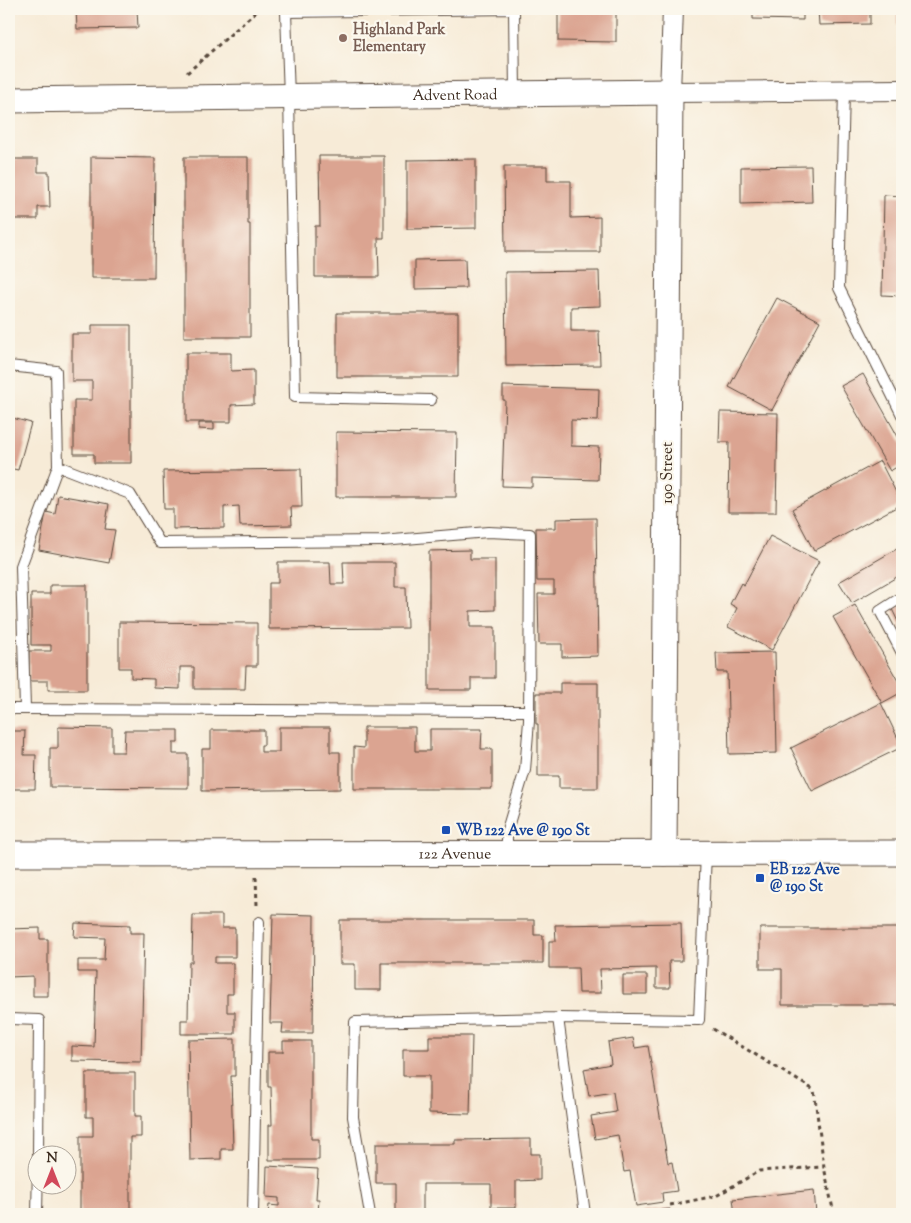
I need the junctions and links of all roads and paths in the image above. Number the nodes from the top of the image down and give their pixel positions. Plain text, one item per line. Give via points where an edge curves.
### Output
1 (251, 9) edge
2 (259, 9) edge
3 (673, 9) edge
4 (255, 12) junction
5 (902, 90) edge
6 (844, 91) junction
7 (670, 92) junction
8 (515, 94) junction
9 (289, 97) junction
10 (186, 98) junction
11 (9, 100) edge
12 (9, 366) edge
13 (431, 400) dead end
14 (902, 415) edge
15 (58, 466) junction
16 (902, 597) edge
17 (902, 653) edge
18 (9, 709) edge
19 (25, 709) junction
20 (529, 712) junction
21 (507, 853) junction
22 (664, 853) junction
23 (706, 853) junction
24 (902, 853) edge
25 (9, 854) edge
26 (256, 854) junction
27 (258, 922) joint
28 (558, 1018) junction
29 (9, 1019) edge
30 (699, 1020) junction
31 (38, 1146) edge
32 (824, 1167) junction
33 (37, 1196) edge
34 (670, 1205) dead end
35 (37, 1214) edge
36 (253, 1214) edge
37 (370, 1214) edge
38 (585, 1214) edge
39 (834, 1214) edge

1 - 4 path
2 - 4 path
3 - 7 street
4 - 10 path via 186,73
5 - 6 street, Advent Road
6 - 7 street, Advent Road
6 - 14 lane via 839,288
7 - 8 street, Advent Road
7 - 22 street, 190 Street
8 - 9 street, Advent Road
8 - 9 lane via 514,10 286,12
9 - 10 street, Advent Road
9 - 13 lane via 295,397
10 - 11 street, Advent Road
12 - 15 lane via 56,371
15 - 19 lane via 21,566
15 - 20 lane via 130,494 160,543 382,541 488,532 530,534
16 - 17 lane via 880,611
18 - 19 lane
19 - 20 lane
20 - 21 lane via 525,770 507,830
21 - 22 street, 122 Avenue
21 - 26 street, 122 Avenue
22 - 23 street, 122 Avenue
23 - 24 street, 122 Avenue
23 - 30 lane
25 - 26 street, 122 Avenue
26 - 27 path
27 - 36 lane
28 - 30 lane
28 - 37 lane via 355,1022 353,1117
28 - 38 lane
29 - 31 lane via 40,1020
30 - 32 path via 814,1090
32 - 34 path via 759,1171 716,1196
32 - 39 path
33 - 35 lane

